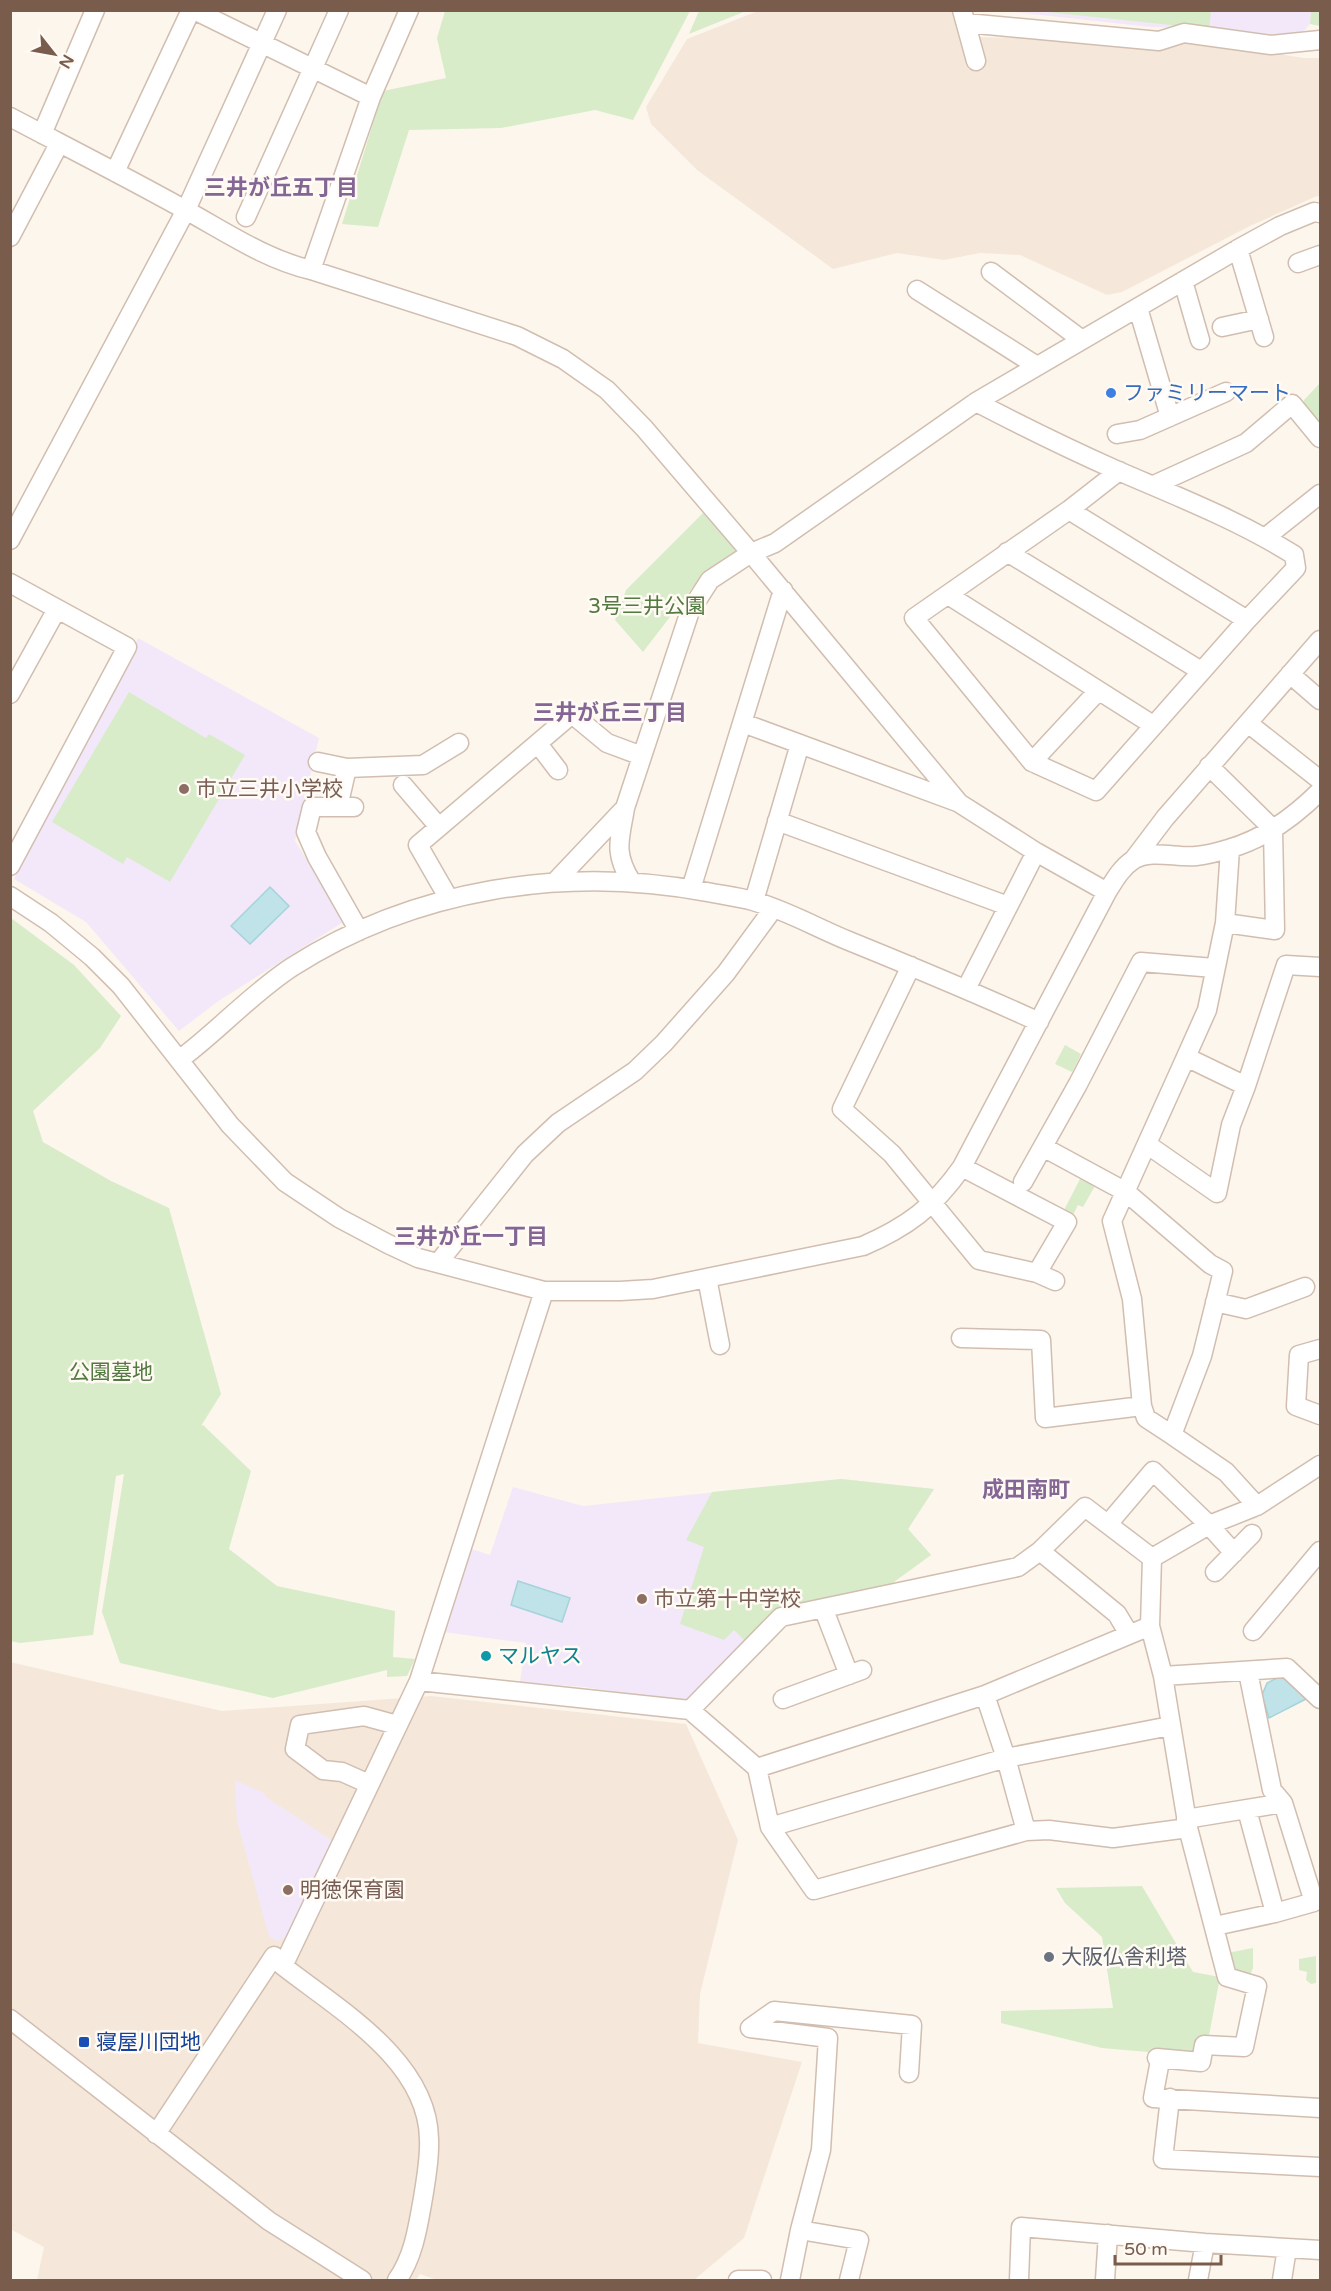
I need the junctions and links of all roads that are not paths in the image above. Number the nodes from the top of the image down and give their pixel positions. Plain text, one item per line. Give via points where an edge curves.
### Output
1 (94, 10) edge
2 (192, 10) edge
3 (277, 10) edge
4 (339, 10) edge
5 (409, 10) edge
6 (964, 17) edge
7 (1320, 40) edge
8 (262, 44) junction
9 (976, 61) dead end
10 (312, 68) junction
11 (371, 97) junction
12 (10, 117) edge
13 (42, 134) junction
14 (59, 144) junction
15 (116, 172) junction
16 (186, 210) junction
17 (1320, 213) edge
18 (246, 217) dead end
19 (10, 237) edge
20 (1238, 249) junction
21 (1320, 255) edge
22 (1298, 263) dead end
23 (312, 270) junction
24 (991, 272) dead end
25 (1183, 281) junction
26 (917, 290) dead end
27 (1138, 308) junction
28 (1259, 319) junction
29 (1222, 327) dead end
30 (1264, 337) dead end
31 (1200, 339) dead end
32 (1082, 340) junction
33 (1037, 366) junction
34 (1226, 392) dead end
35 (976, 402) junction
36 (1170, 417) junction
37 (1117, 434) dead end
38 (1320, 438) edge
39 (1119, 471) junction
40 (1154, 485) junction
41 (1320, 494) edge
42 (1069, 510) junction
43 (1266, 537) junction
44 (10, 540) edge
45 (1007, 552) junction
46 (751, 553) junction
47 (10, 583) edge
48 (783, 590) junction
49 (948, 595) junction
50 (57, 609) junction
51 (1247, 620) junction
52 (1320, 640) edge
53 (1201, 671) junction
54 (1290, 674) junction
55 (1098, 691) junction
56 (10, 694) edge
57 (1320, 700) edge
58 (743, 723) junction
59 (1249, 724) junction
60 (1153, 725) junction
61 (459, 743) dead end
62 (538, 744) junction
63 (800, 744) junction
64 (642, 756) junction
65 (318, 762) dead end
66 (1032, 762) junction
67 (1209, 766) junction
68 (347, 768) junction
69 (558, 770) dead end
70 (1320, 780) edge
71 (403, 785) dead end
72 (1320, 791) edge
73 (959, 803) junction
74 (625, 808) junction
75 (777, 821) junction
76 (439, 827) junction
77 (1273, 829) junction
78 (1230, 849) junction
79 (1036, 852) junction
80 (1134, 859) junction
81 (10, 866) edge
82 (556, 881) junction
83 (631, 881) junction
84 (691, 889) junction
85 (1107, 892) junction
86 (10, 897) edge
87 (448, 899) junction
88 (754, 901) junction
89 (1008, 906) junction
90 (773, 909) junction
91 (1225, 923) junction
92 (359, 931) junction
93 (911, 966) junction
94 (1320, 967) edge
95 (1214, 968) junction
96 (966, 989) junction
97 (1039, 1022) junction
98 (1186, 1057) junction
99 (179, 1060) junction
100 (1246, 1086) junction
101 (1148, 1145) junction
102 (1043, 1147) junction
103 (962, 1167) junction
104 (1023, 1182) dead end
105 (1126, 1192) junction
106 (932, 1202) junction
107 (438, 1263) junction
108 (1037, 1273) junction
109 (707, 1278) junction
110 (1055, 1281) dead end
111 (1305, 1287) dead end
112 (544, 1291) junction
113 (1215, 1302) junction
114 (961, 1338) dead end
115 (720, 1345) dead end
116 (1320, 1349) edge
117 (1142, 1406) junction
118 (1320, 1415) edge
119 (1172, 1435) junction
120 (1320, 1466) edge
121 (1257, 1506) junction
122 (1108, 1524) junction
123 (1209, 1525) junction
124 (1252, 1534) dead end
125 (1040, 1551) junction
126 (1320, 1551) edge
127 (1234, 1553) junction
128 (1152, 1558) junction
129 (1215, 1572) dead end
130 (824, 1610) junction
131 (1150, 1626) junction
132 (1253, 1631) dead end
133 (1129, 1634) junction
134 (1248, 1672) junction
135 (1163, 1676) junction
136 (419, 1681) junction
137 (985, 1695) junction
138 (783, 1699) dead end
139 (1320, 1700) edge
140 (690, 1710) junction
141 (397, 1725) junction
142 (1170, 1726) junction
143 (1006, 1758) junction
144 (758, 1768) junction
145 (369, 1784) junction
146 (1283, 1803) junction
147 (1247, 1810) junction
148 (1187, 1823) junction
149 (770, 1827) junction
150 (1026, 1831) junction
151 (1275, 1913) junction
152 (1215, 1926) junction
153 (284, 1966) junction
154 (10, 2019) edge
155 (909, 2073) dead end
156 (1170, 2098) junction
157 (1320, 2108) edge
158 (156, 2134) junction
159 (1320, 2167) edge
160 (800, 2230) junction
161 (1108, 2234) junction
162 (1205, 2243) junction
163 (1287, 2248) junction
164 (1320, 2250) edge
165 (362, 2280) edge
166 (397, 2280) edge
167 (738, 2280) edge
168 (762, 2280) edge
169 (790, 2280) edge
170 (849, 2280) edge
171 (1019, 2280) edge
172 (1105, 2280) edge
173 (1198, 2280) edge
174 (1282, 2280) edge

1 - 13 street
2 - 8 street
2 - 15 street
3 - 8 street
4 - 10 street
5 - 11 street
6 - 7 street via 1159,41 1185,33 1271,45
6 - 9 street
8 - 10 street
8 - 16 street
10 - 11 street
10 - 18 street
11 - 23 street
12 - 13 street
13 - 14 street
14 - 15 street
14 - 19 street
15 - 16 street
16 - 23 street via 288,264
16 - 44 street
17 - 20 street via 1280,226
20 - 25 street
20 - 28 street
21 - 22 street
23 - 46 street via 517,336 563,359 607,390 644,428
24 - 32 street
25 - 27 street
25 - 31 street
26 - 33 street
27 - 32 street
27 - 36 street
28 - 29 street
28 - 30 street
32 - 33 street
33 - 35 street
34 - 36 street
35 - 39 street
35 - 46 street via 776,543
36 - 37 street via 1140,430
38 - 40 street via 1292,404 1246,443
39 - 40 street
39 - 42 street
40 - 43 street
41 - 43 street
42 - 45 street
42 - 51 street
43 - 51 street via 1294,555 1296,568
45 - 49 street
45 - 53 street
46 - 48 street
46 - 64 street via 710,580 690,611
47 - 50 street
48 - 58 street
48 - 73 street
49 - 55 street
49 - 66 street via 914,618
50 - 56 street
50 - 81 street via 127,647
51 - 53 street
52 - 54 street
53 - 60 street
54 - 57 street
54 - 59 street
55 - 60 street
55 - 66 street
58 - 63 street
58 - 84 street
59 - 67 street
59 - 70 street
60 - 66 street via 1096,791
61 - 68 street via 423,765
62 - 64 street via 573,714 607,742
62 - 69 street
62 - 76 street
63 - 73 street
63 - 75 street
64 - 74 street
65 - 68 street
67 - 77 street
67 - 80 street
68 - 92 street via 346,807 312,807 306,832
71 - 76 street
72 - 77 street
73 - 79 street
74 - 82 street
74 - 83 street via 620,860
75 - 88 street
75 - 89 street
76 - 87 street via 417,845
77 - 78 street
77 - 91 street via 1275,930
78 - 80 street via 1197,856 1150,855
78 - 91 street
79 - 85 street
79 - 89 street
80 - 85 street
82 - 83 street
82 - 87 street
83 - 84 street
84 - 88 street
85 - 97 street
86 - 99 street via 51,923 92,957 121,986
87 - 92 street
88 - 90 street
89 - 96 street
90 - 93 street
90 - 107 street via 726,973 664,1043 635,1071 558,1123 525,1154
91 - 95 street
92 - 99 street via 291,968
93 - 96 street
93 - 106 street via 842,1109 892,1154
94 - 100 street via 1286,965
95 - 98 street via 1207,1010
95 - 102 street via 1141,962
96 - 97 street
97 - 103 street
98 - 100 street
98 - 101 street
99 - 107 street via 230,1125 285,1182 356,1228 418,1258
100 - 101 street via 1231,1125 1217,1193
101 - 105 street
102 - 104 street
102 - 105 street
103 - 106 street
103 - 108 street via 1067,1222
105 - 113 street via 1222,1271
105 - 117 street via 1112,1221 1132,1299
106 - 108 street via 979,1260
106 - 109 street via 895,1232 863,1246
107 - 112 street
108 - 110 street
109 - 112 street via 653,1289
109 - 115 street
111 - 113 street via 1246,1309
112 - 136 street
113 - 119 street via 1202,1356
114 - 117 street via 1041,1340 1045,1418
116 - 118 street via 1299,1355 1296,1406
117 - 119 street via 1146,1418
119 - 121 street via 1226,1472
120 - 121 street
121 - 123 street
122 - 123 street via 1154,1471
122 - 125 street via 1085,1507
122 - 128 street
123 - 127 street
123 - 128 street
124 - 127 street
125 - 130 street via 1018,1567
125 - 133 street via 1117,1614
126 - 132 street
127 - 129 street
128 - 131 street
130 - 138 street via 856,1672
130 - 140 street via 781,1617
131 - 133 street
131 - 135 street
133 - 137 street
134 - 135 street
134 - 139 street via 1287,1668
134 - 146 street via 1272,1790
135 - 142 street
136 - 140 street
136 - 141 street
137 - 143 street
137 - 144 street
140 - 144 street
141 - 145 street
141 - 145 street via 364,1716 300,1725 295,1749 323,1770 342,1772
142 - 143 street
142 - 148 street
143 - 149 street
143 - 150 street
144 - 149 street
145 - 153 street
146 - 147 street
146 - 151 street via 1314,1902
147 - 148 street
147 - 151 street
148 - 150 street via 1113,1838
148 - 152 street
149 - 150 street via 814,1890
151 - 152 street
152 - 156 street via 1227,1977 1257,1986 1244,2047 1204,2045 1201,2062 1158,2062 1153,2098
153 - 158 street via 274,1956
153 - 166 street via 392,2054 426,2115 429,2138 417,2234 405,2270
154 - 158 street
155 - 160 street via 912,2025 774,2011 750,2028 828,2038 821,2150
156 - 157 street
156 - 159 street via 1163,2159
158 - 165 street via 269,2221
160 - 169 street
160 - 170 street via 859,2240
161 - 162 street
161 - 171 street via 1021,2227
161 - 172 street
162 - 163 street
162 - 173 street
163 - 164 street
163 - 174 street
167 - 168 street

